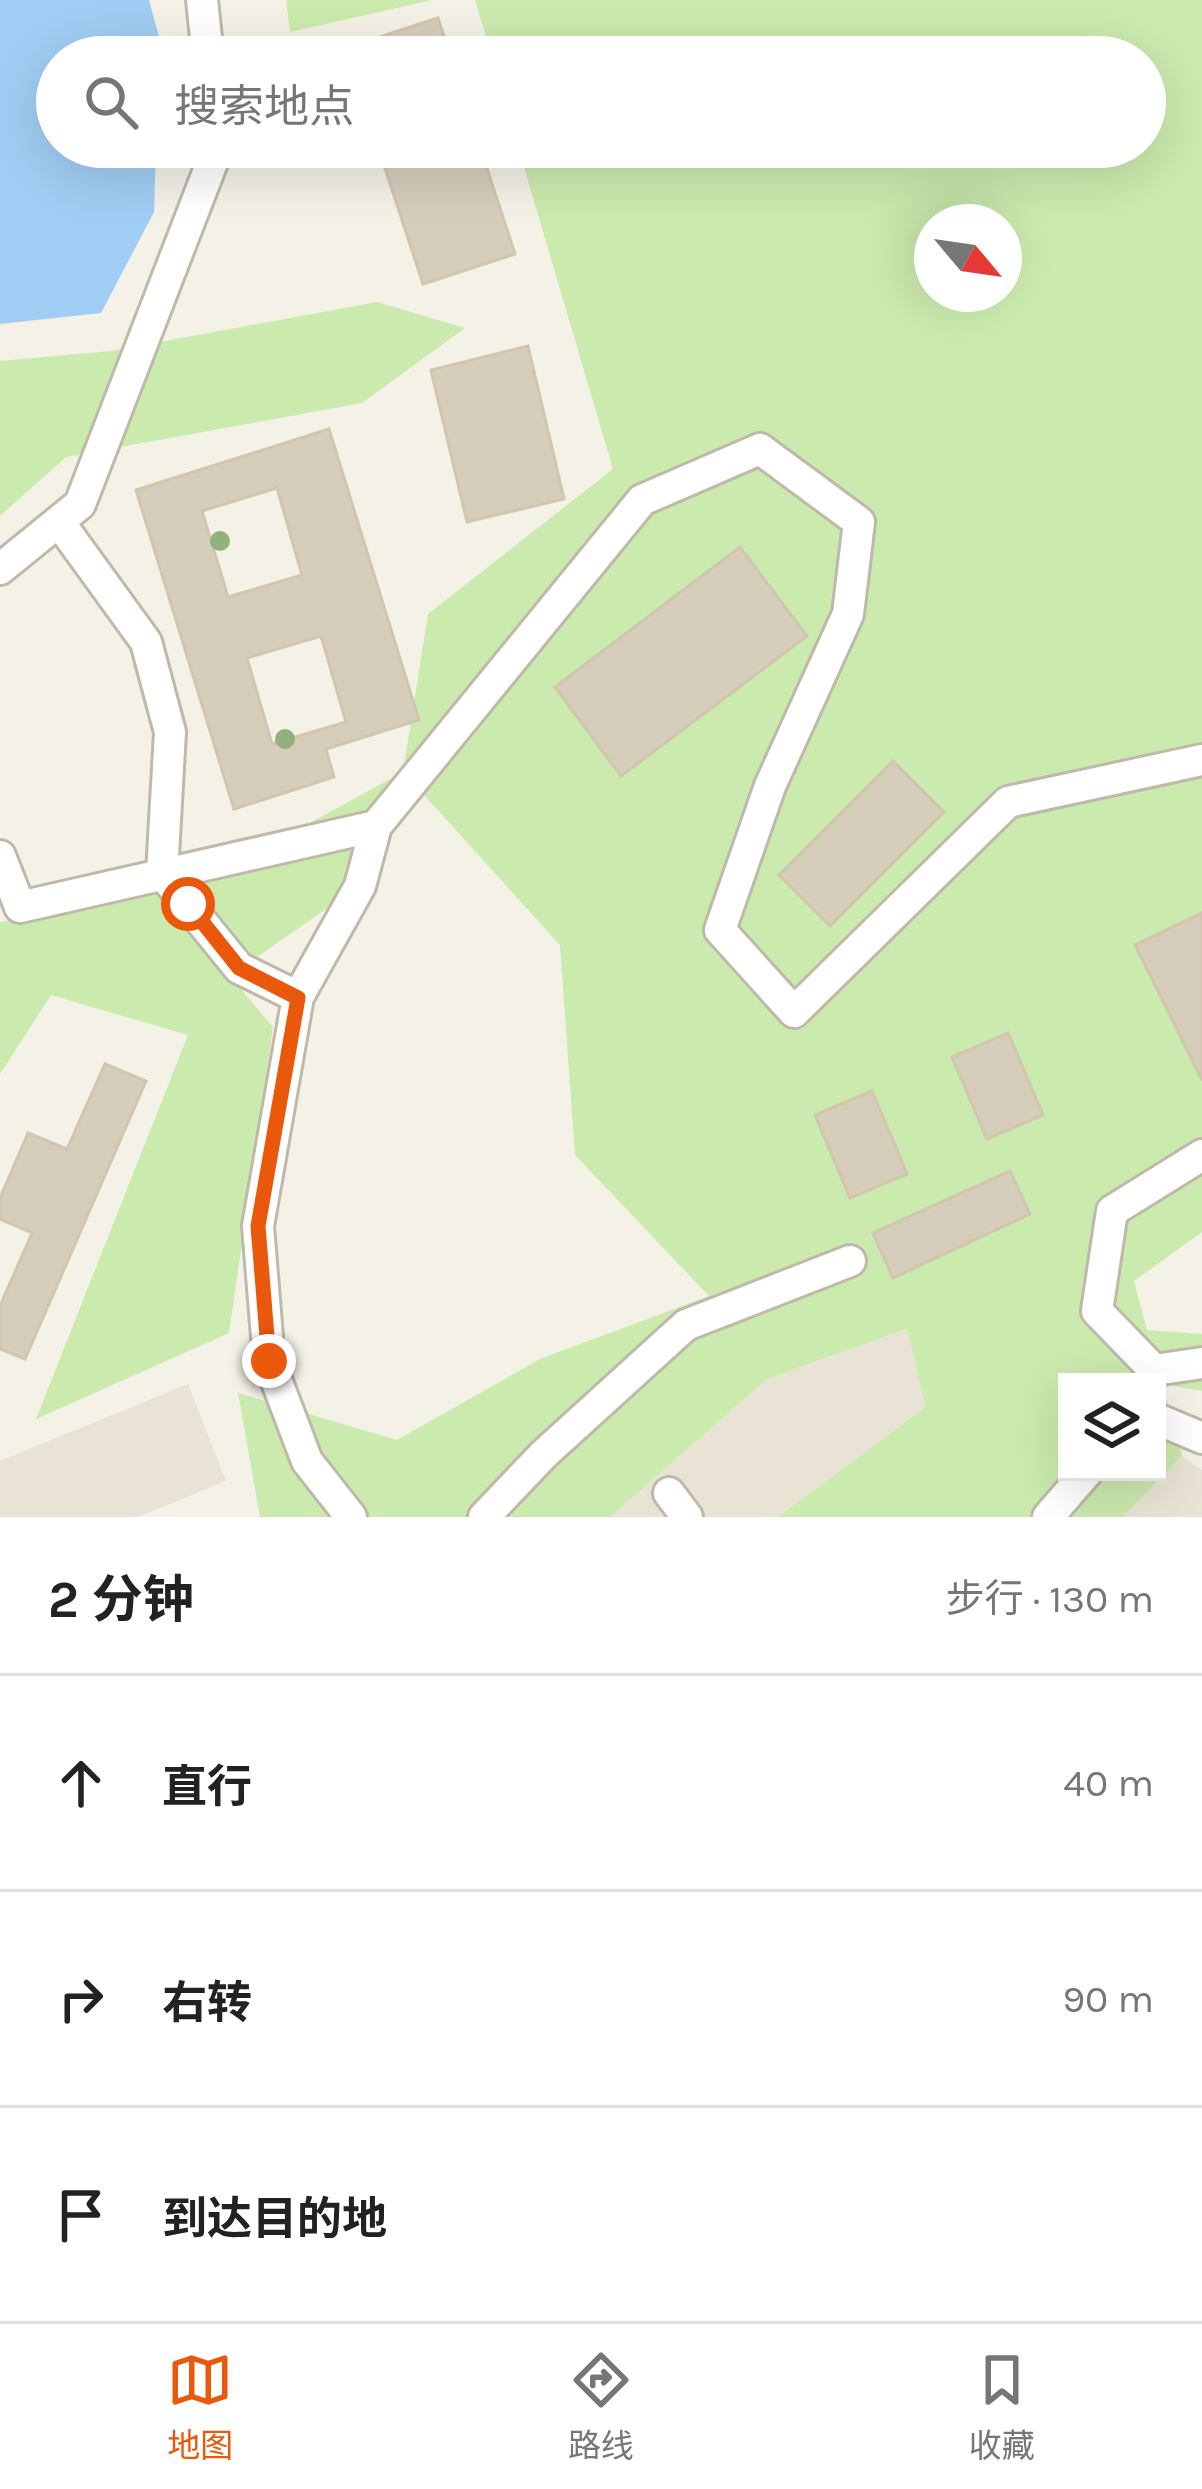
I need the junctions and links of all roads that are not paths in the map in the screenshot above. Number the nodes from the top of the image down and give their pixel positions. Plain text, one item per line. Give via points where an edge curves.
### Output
1 (202, 0) edge
2 (206, 36) edge
3 (212, 168) edge
4 (59, 522) junction
5 (0, 569) edge
6 (1202, 760) edge
7 (376, 826) junction
8 (0, 856) edge
9 (162, 873) junction
10 (298, 998) junction
11 (1202, 1155) edge
12 (850, 1261) dead end
13 (1202, 1364) edge
14 (1166, 1424) edge
15 (1202, 1438) edge
16 (1079, 1481) edge
17 (351, 1517) edge
18 (484, 1517) edge
19 (1048, 1517) edge

1 - 2 lane
3 - 4 lane via 80,504
4 - 5 lane
4 - 9 lane via 146,642 170,732
6 - 7 lane via 1007,802 794,1012 720,930 770,786 848,614 859,521 760,449 642,500
7 - 9 lane
7 - 10 lane via 360,886
8 - 9 lane via 20,907
9 - 10 lane via 239,968
10 - 17 lane via 258,1226 269,1361 307,1461
11 - 13 lane via 1112,1211 1097,1311 1154,1370
12 - 18 lane via 686,1325
14 - 15 lane
16 - 19 lane

